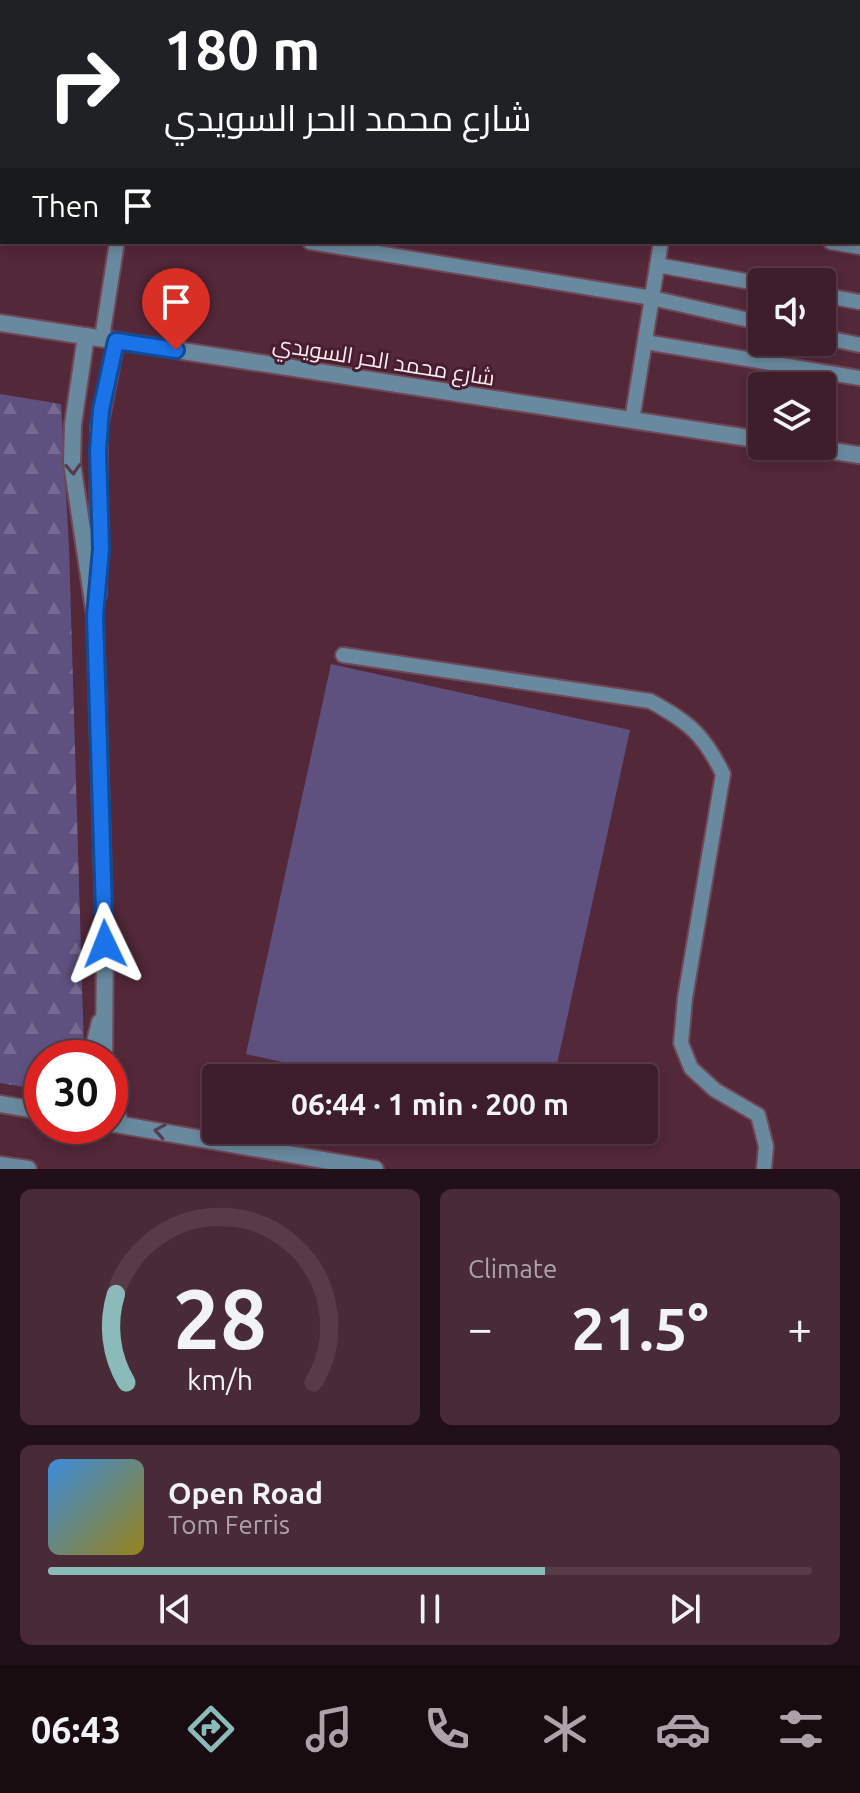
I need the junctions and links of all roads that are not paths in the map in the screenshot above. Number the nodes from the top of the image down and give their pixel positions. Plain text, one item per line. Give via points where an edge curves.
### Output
1 (117, 244) edge
2 (322, 244) edge
3 (661, 244) edge
4 (657, 265) junction
5 (748, 281) edge
6 (652, 298) junction
7 (836, 298) edge
8 (860, 302) edge
9 (748, 320) edge
10 (0, 323) edge
11 (101, 338) junction
12 (836, 340) edge
13 (645, 342) junction
14 (860, 345) edge
15 (860, 378) edge
16 (632, 420) junction
17 (73, 424) junction
18 (99, 428) junction
19 (748, 438) edge
20 (836, 451) edge
21 (860, 455) edge
22 (95, 616) junction
23 (343, 655) dead end
24 (104, 1013) junction
25 (96, 1040) edge
26 (104, 1040) edge
27 (0, 1104) edge
28 (24, 1108) edge
29 (128, 1126) edge
30 (0, 1165) edge
31 (28, 1169) edge
32 (375, 1169) edge
33 (764, 1169) edge

1 - 11 lane
2 - 6 lane
3 - 4 lane
4 - 5 lane
4 - 6 lane
6 - 9 lane
6 - 13 lane
7 - 8 lane
10 - 11 street, شارع محمد الحر السويدي
11 - 16 street, شارع محمد الحر السويدي
11 - 17 street
11 - 18 street
12 - 14 lane
13 - 15 lane
13 - 16 lane
16 - 19 street, شارع محمد الحر السويدي
17 - 18 street
17 -> 22 street via 73,483
18 - 22 street via 101,549
20 - 21 street
22 - 24 street
23 - 33 lane via 650,701 682,718 707,742 723,774 681,1043 691,1068 715,1090 758,1115 766,1146
24 - 25 street
24 - 26 street
27 - 28 street
32 -> 29 street
30 - 31 street

